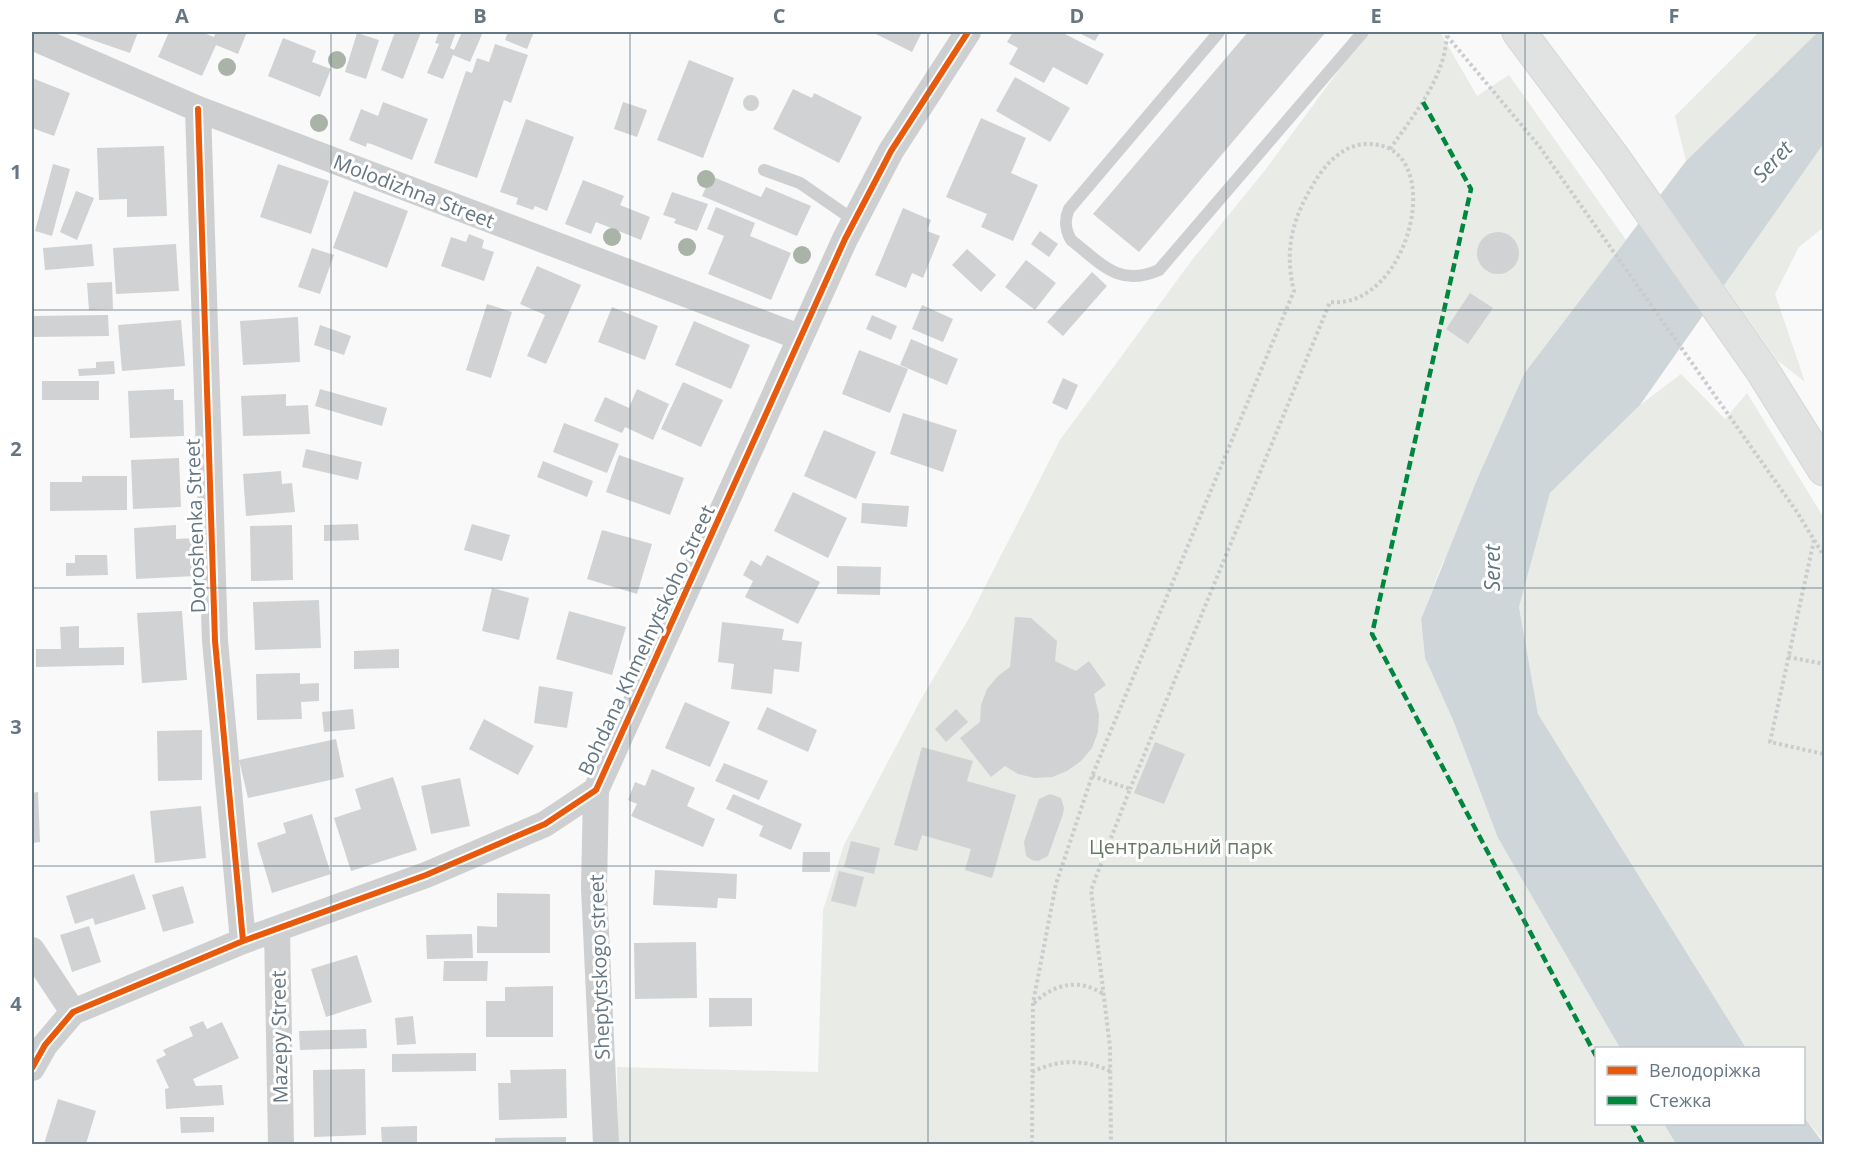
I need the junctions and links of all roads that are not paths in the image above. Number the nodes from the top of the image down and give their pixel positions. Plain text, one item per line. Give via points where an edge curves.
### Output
1 (968, 32) edge
2 (1220, 32) edge
3 (1363, 32) edge
4 (1520, 32) edge
5 (32, 38) edge
6 (198, 109) junction
7 (764, 170) dead end
8 (855, 221) junction
9 (799, 337) junction
10 (1824, 469) edge
11 (596, 790) junction
12 (276, 930) junction
13 (243, 940) junction
14 (32, 950) edge
15 (74, 1012) junction
16 (32, 1068) edge
17 (281, 1144) edge
18 (606, 1144) edge

1 - 8 street, Bohdana Khmelnytskoho Street via 891,151
2 - 3 lane via 1066,216 1071,240 1116,275 1138,277 1159,270
4 - 10 main road via 1762,370
5 - 6 street, Molodizhna Street
6 - 9 street, Molodizhna Street
6 - 13 street, Doroshenka Street via 215,641
7 - 8 lane via 800,183
8 - 9 street, Bohdana Khmelnytskoho Street
9 - 11 street, Bohdana Khmelnytskoho Street via 784,378
11 - 12 street, Bohdana Khmelnytskoho Street via 545,824 426,875
11 - 18 street, Sheptytskogo street via 594,888
12 - 13 street, Bohdana Khmelnytskoho Street
12 - 17 street, Mazepy Street
13 - 15 street, Bohdana Khmelnytskoho Street
14 - 15 street
15 - 16 street, Bohdana Khmelnytskoho Street via 45,1045

